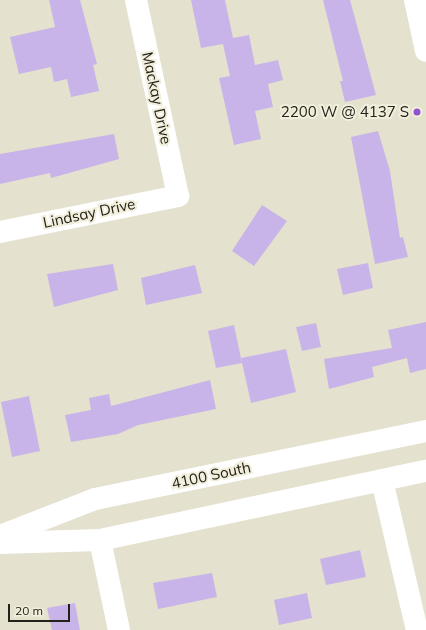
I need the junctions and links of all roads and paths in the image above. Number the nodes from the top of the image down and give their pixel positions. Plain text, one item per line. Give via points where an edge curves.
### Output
1 (136, 0) edge
2 (419, 7) edge
3 (426, 51) edge
4 (178, 196) joint
5 (0, 232) edge
6 (426, 431) edge
7 (426, 471) edge
8 (382, 480) junction
9 (0, 536) edge
10 (100, 540) junction
11 (0, 544) edge
12 (119, 630) edge
13 (417, 630) edge

1 - 4 main road, Mackay Drive
2 - 3 main road
4 - 5 main road, Lindsay Drive
6 - 9 main road, 4100 South via 95,499
7 - 8 main road
8 - 10 main road
8 - 13 main road
10 - 11 main road
10 - 12 main road

